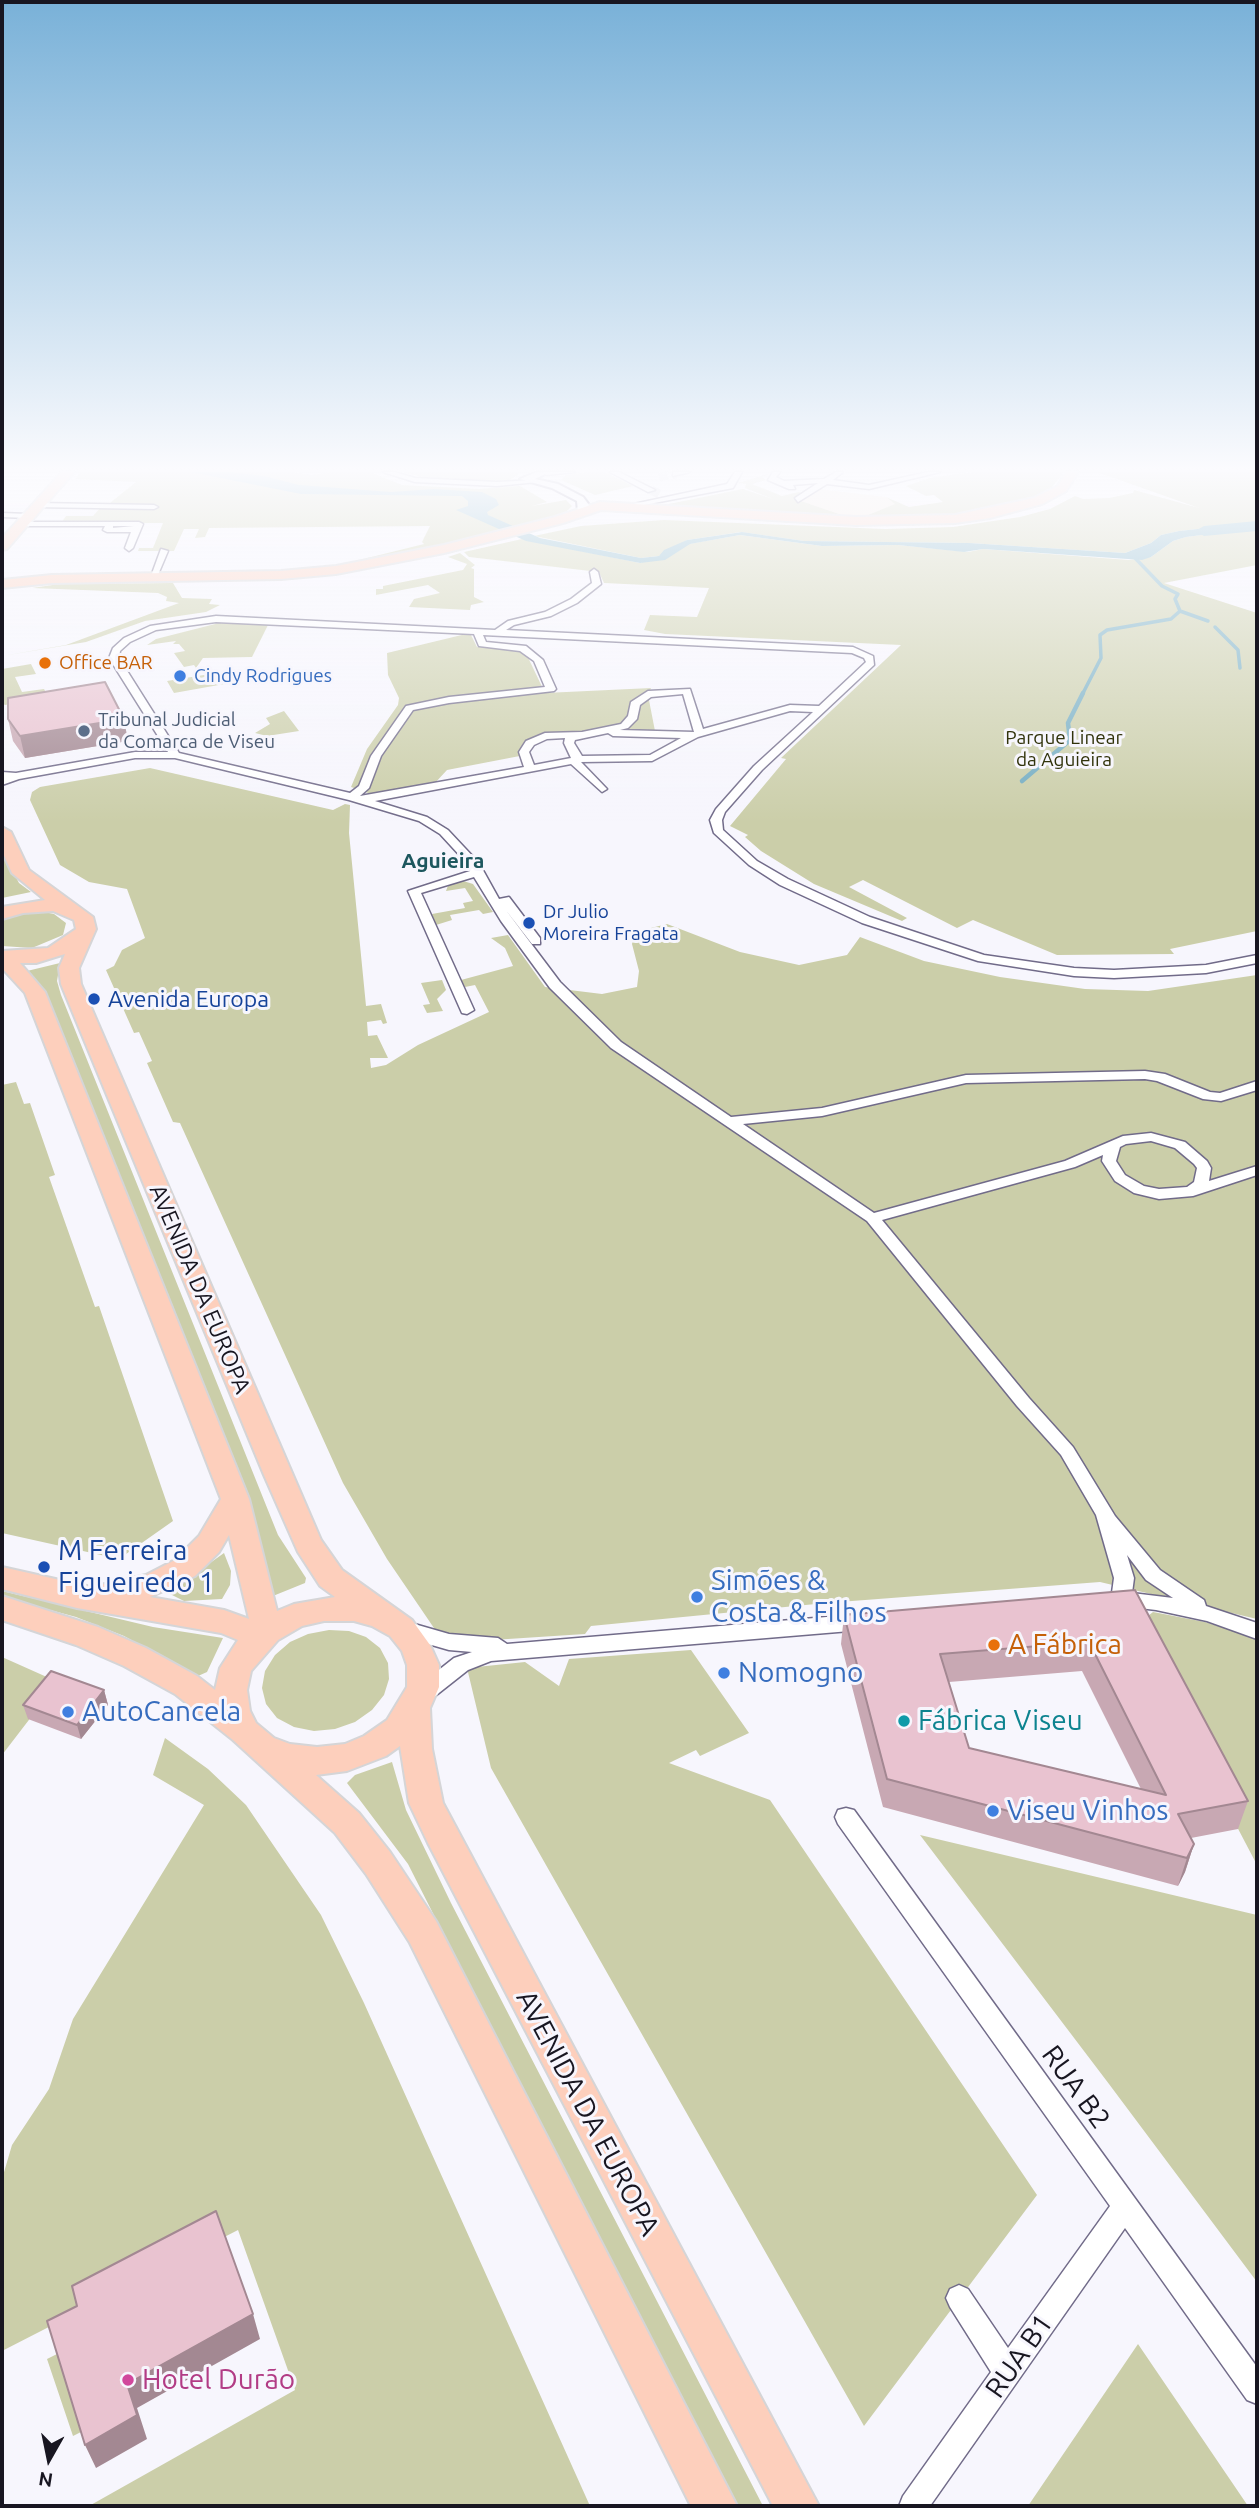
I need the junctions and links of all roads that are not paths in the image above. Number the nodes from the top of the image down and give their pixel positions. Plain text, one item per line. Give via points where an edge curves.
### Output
1 (19, 589) edge
2 (590, 589) edge
3 (2, 596) edge
4 (477, 631) junction
5 (498, 632) junction
6 (823, 709) junction
7 (160, 729) junction
8 (604, 732) junction
9 (587, 734) junction
10 (697, 734) junction
11 (153, 746) junction
12 (175, 755) junction
13 (574, 761) junction
14 (530, 769) junction
15 (2, 775) edge
16 (16, 776) junction
17 (2, 782) edge
18 (602, 789) dead end
19 (358, 799) junction
20 (2, 832) edge
21 (468, 858) junction
22 (476, 873) junction
23 (67, 908) junction
24 (2, 913) edge
25 (82, 936) junction
26 (2, 958) edge
27 (1257, 959) edge
28 (555, 985) junction
29 (467, 1010) dead end
30 (1257, 1085) edge
31 (730, 1121) junction
32 (1112, 1145) junction
33 (1200, 1161) junction
34 (1070, 1164) junction
35 (1112, 1169) junction
36 (1257, 1170) edge
37 (1241, 1175) junction
38 (1191, 1191) junction
39 (872, 1218) junction
40 (235, 1499) junction
41 (1105, 1515) junction
42 (2, 1578) edge
43 (77, 1596) junction
44 (1121, 1600) junction
45 (1096, 1602) edge
46 (2, 1608) edge
47 (877, 1621) edge
48 (1227, 1621) junction
49 (391, 1622) junction
50 (1257, 1632) edge
51 (264, 1634) junction
52 (532, 1647) junction
53 (416, 1703) junction
54 (254, 1740) junction
55 (846, 1818) dead end
56 (1125, 2206) junction
57 (959, 2298) dead end
58 (1008, 2373) junction
59 (1257, 2390) edge
60 (715, 2506) edge
61 (797, 2506) edge
62 (913, 2506) edge

1 - 3 main road
2 - 5 street via 548,614 505,625
4 - 5 street
4 - 7 street via 216,619 153,628 127,640 114,658
4 - 19 street via 482,644 523,648 538,660 551,689 410,708 376,756
5 - 6 street via 839,648 862,653 871,663
6 - 10 street via 790,708
6 - 27 street via 729,798 716,820 718,831 732,847 784,882 924,942 1030,967 1155,973
7 - 11 street
7 - 12 street
8 - 9 street
8 - 10 street
8 - 10 street via 629,723 635,704 648,694 687,691
9 - 13 street via 568,740 578,757
9 - 14 street via 551,736 530,743 524,752
10 - 13 street via 652,758 606,756
11 - 12 street
11 - 16 street via 120,758
12 - 19 street
13 - 14 street
13 - 18 street
14 - 19 street
15 - 16 street
16 - 17 street
19 - 21 street via 435,825
20 - 23 main road via 21,873
21 - 22 street
21 - 28 street via 492,883 554,968
22 - 28 street
22 - 29 street via 414,891
23 - 24 main road via 38,905
23 - 25 main road via 77,911 86,923
25 - 26 main road via 55,952
25 - 49 main road, AVENIDA DA EUROPA via 69,968 71,984 308,1544 331,1578
26 - 40 main road, AVENIDA DA EUROPA via 35,992
28 - 31 street via 616,1045
30 - 31 street via 1221,1097 1145,1075 966,1079 822,1112
31 - 39 street
32 - 33 street via 1151,1137 1180,1145
32 - 34 street
32 - 35 street via 1108,1152
33 - 37 street
33 - 38 street via 1205,1177
34 - 35 street
34 - 39 street
35 - 38 street via 1139,1190 1159,1194
36 - 37 street
37 - 38 street
39 - 41 street via 1067,1451
40 - 43 main road via 209,1544 167,1578 136,1590
40 - 51 main road, AVENIDA DA EUROPA
41 - 44 street via 1124,1578
41 - 48 street via 1153,1575
42 - 43 main road
43 - 51 main road via 224,1622
44 - 45 street
44 - 48 street via 1156,1602
46 - 54 main road via 135,1657 186,1685
47 - 52 street
48 - 50 street
49 - 51 main road via 354,1608 324,1609 294,1616
49 - 52 street via 449,1642
49 - 53 main road via 415,1645 423,1665 423,1687
51 - 54 main road via 236,1668 231,1690 234,1712
52 - 53 street via 468,1660
53 - 54 main road via 398,1729 375,1746 347,1757 288,1758
53 - 61 main road, AVENIDA DA EUROPA via 416,1749 426,1803 440,1833
54 - 60 main road via 346,1823 423,1932
55 - 56 street, RUA B2
56 - 58 street, RUA B1
56 - 59 street, RUA B2
57 - 58 street
58 - 62 street, RUA B1

